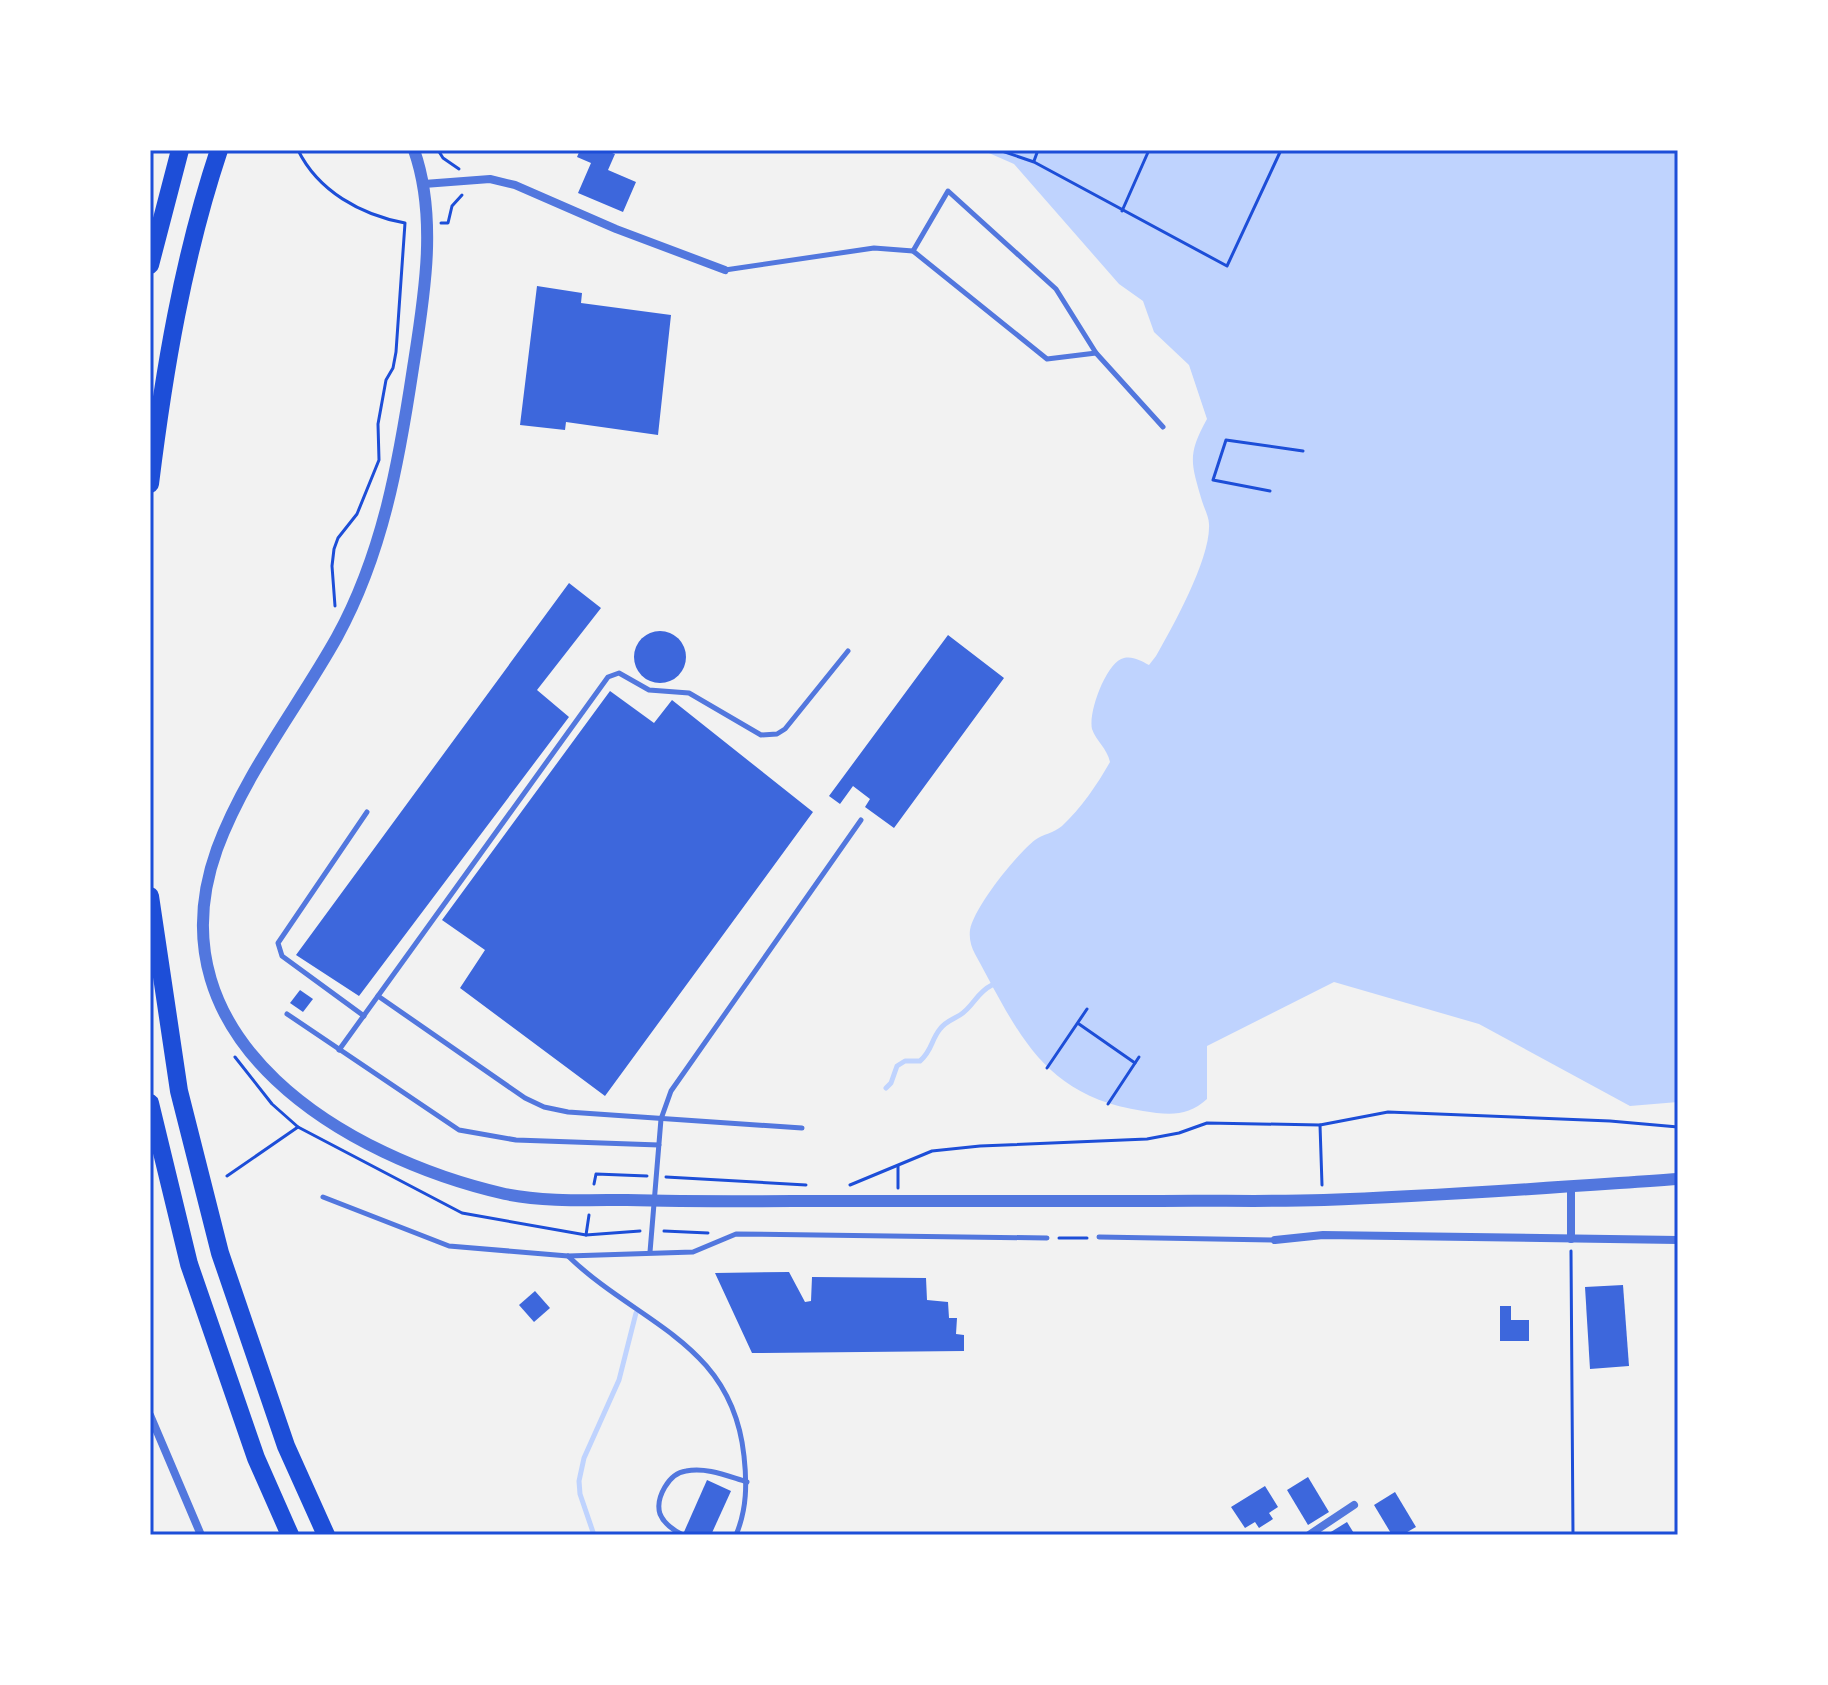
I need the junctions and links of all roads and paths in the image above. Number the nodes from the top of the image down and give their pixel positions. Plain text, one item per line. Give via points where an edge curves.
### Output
1 (180, 150) edge
2 (219, 150) edge
3 (298, 150) edge
4 (414, 150) edge
5 (999, 150) edge
6 (1038, 150) edge
7 (1149, 150) edge
8 (1281, 150) edge
9 (1034, 162) junction
10 (424, 184) junction
11 (1122, 211) junction
12 (913, 251) junction
13 (150, 265) edge
14 (725, 270) joint
15 (1096, 353) junction
16 (1163, 427) dead end
17 (1303, 451) dead end
18 (150, 484) edge
19 (1270, 491) dead end
20 (334, 610) dead end
21 (848, 651) dead end
22 (367, 812) dead end
23 (861, 820) dead end
24 (150, 896) edge
25 (378, 996) junction
26 (1087, 1009) dead end
27 (287, 1014) dead end
28 (364, 1016) junction
29 (1078, 1023) junction
30 (339, 1050) junction
31 (232, 1053) dead end
32 (1139, 1057) dead end
33 (1135, 1063) junction
34 (1047, 1068) dead end
35 (150, 1103) edge
36 (1108, 1104) dead end
37 (661, 1119) junction
38 (1320, 1125) junction
39 (1678, 1127) edge
40 (802, 1128) dead end
41 (659, 1145) junction
42 (227, 1176) dead end
43 (656, 1177) junction
44 (1678, 1179) edge
45 (814, 1185) dead end
46 (1571, 1186) junction
47 (846, 1187) dead end
48 (323, 1197) dead end
49 (591, 1200) junction
50 (1322, 1200) junction
51 (653, 1201) junction
52 (586, 1235) dead end
53 (1099, 1237) joint
54 (1047, 1238) joint
55 (1571, 1239) junction
56 (1275, 1240) joint
57 (1678, 1240) edge
58 (650, 1252) junction
59 (568, 1256) junction
60 (150, 1415) edge
61 (747, 1482) junction
62 (1354, 1505) dead end
63 (201, 1535) edge
64 (290, 1535) edge
65 (326, 1535) edge
66 (683, 1535) edge
67 (736, 1535) edge
68 (1309, 1535) edge
69 (1573, 1535) edge

1 - 13 highway
2 - 18 highway via 185,275
3 - 20 path via 315,177 345,201 405,223 396,352 378,424 379,460 357,514 336,543
4 - 10 street
5 - 9 path
6 - 9 path
7 - 11 path
8 - 11 path via 1227,266
9 - 11 path
10 - 14 street via 490,179 515,185
10 - 49 street via 427,248 419,331 393,487 378,540 338,635 223,834 204,899 204,946 216,996 234,1031 269,1075 316,1114 452,1180 514,1196
12 - 14 lane via 874,248
12 - 15 lane via 1047,359
12 - 15 lane via 948,191 1056,289
15 - 16 lane
17 - 19 path via 1226,440 1213,480
21 - 25 lane via 785,729 770,736 753,732 689,693 649,690 624,674 611,675
22 - 28 lane via 278,943 282,956
23 - 37 lane via 671,1091
24 - 65 highway via 179,1091 220,1253 286,1446
25 - 28 lane
25 - 37 lane via 544,1107
26 - 29 path
27 - 30 lane
28 - 30 lane
29 - 33 path
29 - 34 path
30 - 41 lane via 459,1130 516,1140
31 - 42 path via 272,1104 298,1127
32 - 33 path
33 - 36 path
35 - 64 highway via 189,1264 256,1458
37 - 40 lane
37 - 41 lane
38 - 39 path via 1388,1112
38 - 47 path via 1207,1123 1147,1139 932,1151
38 - 50 path
41 - 43 lane
43 - 45 path
43 - 49 path via 596,1174
43 - 51 lane
44 - 46 street
46 - 50 street
46 - 55 street
48 - 59 lane via 449,1246
49 - 51 street
49 - 52 path
50 - 51 street
51 - 58 lane
53 - 54 path
53 - 56 lane
54 - 58 lane via 736,1234 693,1252
55 - 56 street via 1323,1235
55 - 57 street
55 - 69 path
58 - 59 lane
59 - 61 lane via 710,1367 732,1404
60 - 63 street
61 - 66 lane via 708,1470 683,1471 670,1479 660,1514
61 - 67 lane
62 - 68 street

